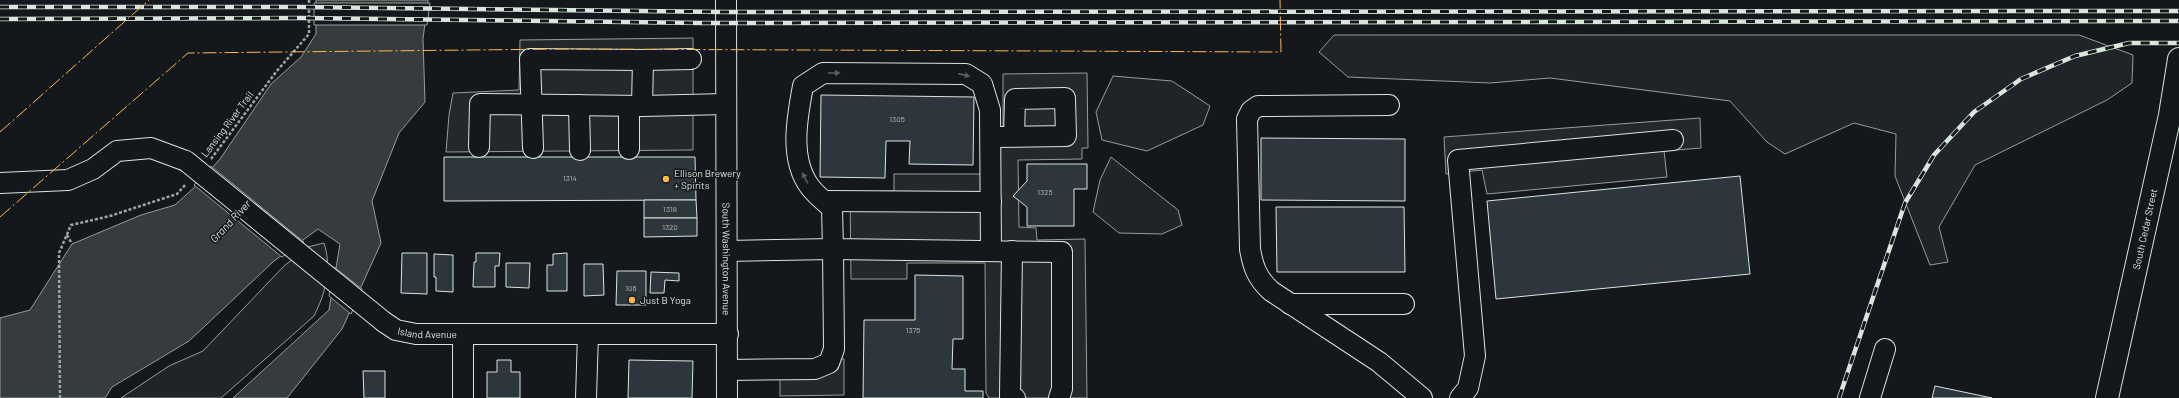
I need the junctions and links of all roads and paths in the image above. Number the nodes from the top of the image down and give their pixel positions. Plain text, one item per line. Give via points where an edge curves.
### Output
1 (309, 0) edge
2 (726, 0) edge
3 (691, 59) dead end
4 (2179, 59) edge
5 (643, 60) junction
6 (726, 104) junction
7 (532, 105) junction
8 (579, 105) junction
9 (1389, 105) dead end
10 (636, 106) junction
11 (991, 137) junction
12 (1014, 137) dead end
13 (1673, 140) dead end
14 (479, 147) dead end
15 (534, 148) dead end
16 (629, 149) dead end
17 (580, 150) dead end
18 (206, 163) dead end
19 (189, 170) junction
20 (0, 183) edge
21 (825, 201) junction
22 (991, 202) junction
23 (67, 235) junction
24 (72, 244) dead end
25 (833, 249) junction
26 (727, 251) junction
27 (991, 251) junction
28 (1012, 251) junction
29 (1290, 304) junction
30 (1404, 304) dead end
31 (463, 334) junction
32 (588, 334) junction
33 (728, 334) junction
34 (1885, 349) dead end
35 (727, 370) junction
36 (60, 398) edge
37 (463, 398) edge
38 (586, 398) edge
39 (727, 398) edge
40 (1015, 398) edge
41 (1059, 398) edge
42 (1422, 398) edge
43 (1460, 398) edge
44 (1870, 398) edge
45 (2107, 398) edge

1 - 18 path, Lansing River Trail via 309,34 276,72
2 - 6 street, South Washington Avenue
3 - 5 street
4 - 45 main road, South Cedar Street via 2168,122
5 - 7 street via 530,59
5 - 10 street
6 - 10 street
6 - 26 street, South Washington Avenue
7 - 8 street
7 - 14 street via 480,104
7 - 15 street
8 - 10 street
8 - 17 street
9 - 29 street via 1258,106 1251,111 1248,119 1249,203 1250,249 1254,270 1261,282
10 - 16 street
11 - 12 street
21 -> 11 street via 810,188 798,165 797,119 803,86 823,73 966,74 982,84 990,110
11 - 22 street
13 - 43 street via 1458,160 1475,356 1468,388
19 - 20 street, Island Avenue via 151,148 117,151 93,170 68,180
19 - 23 path via 177,194 110,216 71,225
19 - 31 street, Island Avenue, bridge via 396,330 416,334
21 - 22 street
21 - 25 street via 832,208
22 - 27 street
23 - 24 path
23 - 36 path via 59,253
25 - 26 street
25 - 27 street
25 - 35 street via 834,349 829,363 815,369
26 - 33 street, South Washington Avenue
27 - 28 street
28 - 40 street via 1010,396
28 - 41 street via 1062,252 1062,389
29 - 30 street
29 - 42 street via 1379,362
31 - 32 street, Island Avenue
31 - 37 street
32 - 33 street, Island Avenue
32 - 38 street
33 - 35 street, South Washington Avenue
34 - 44 street
35 - 39 street, South Washington Avenue

